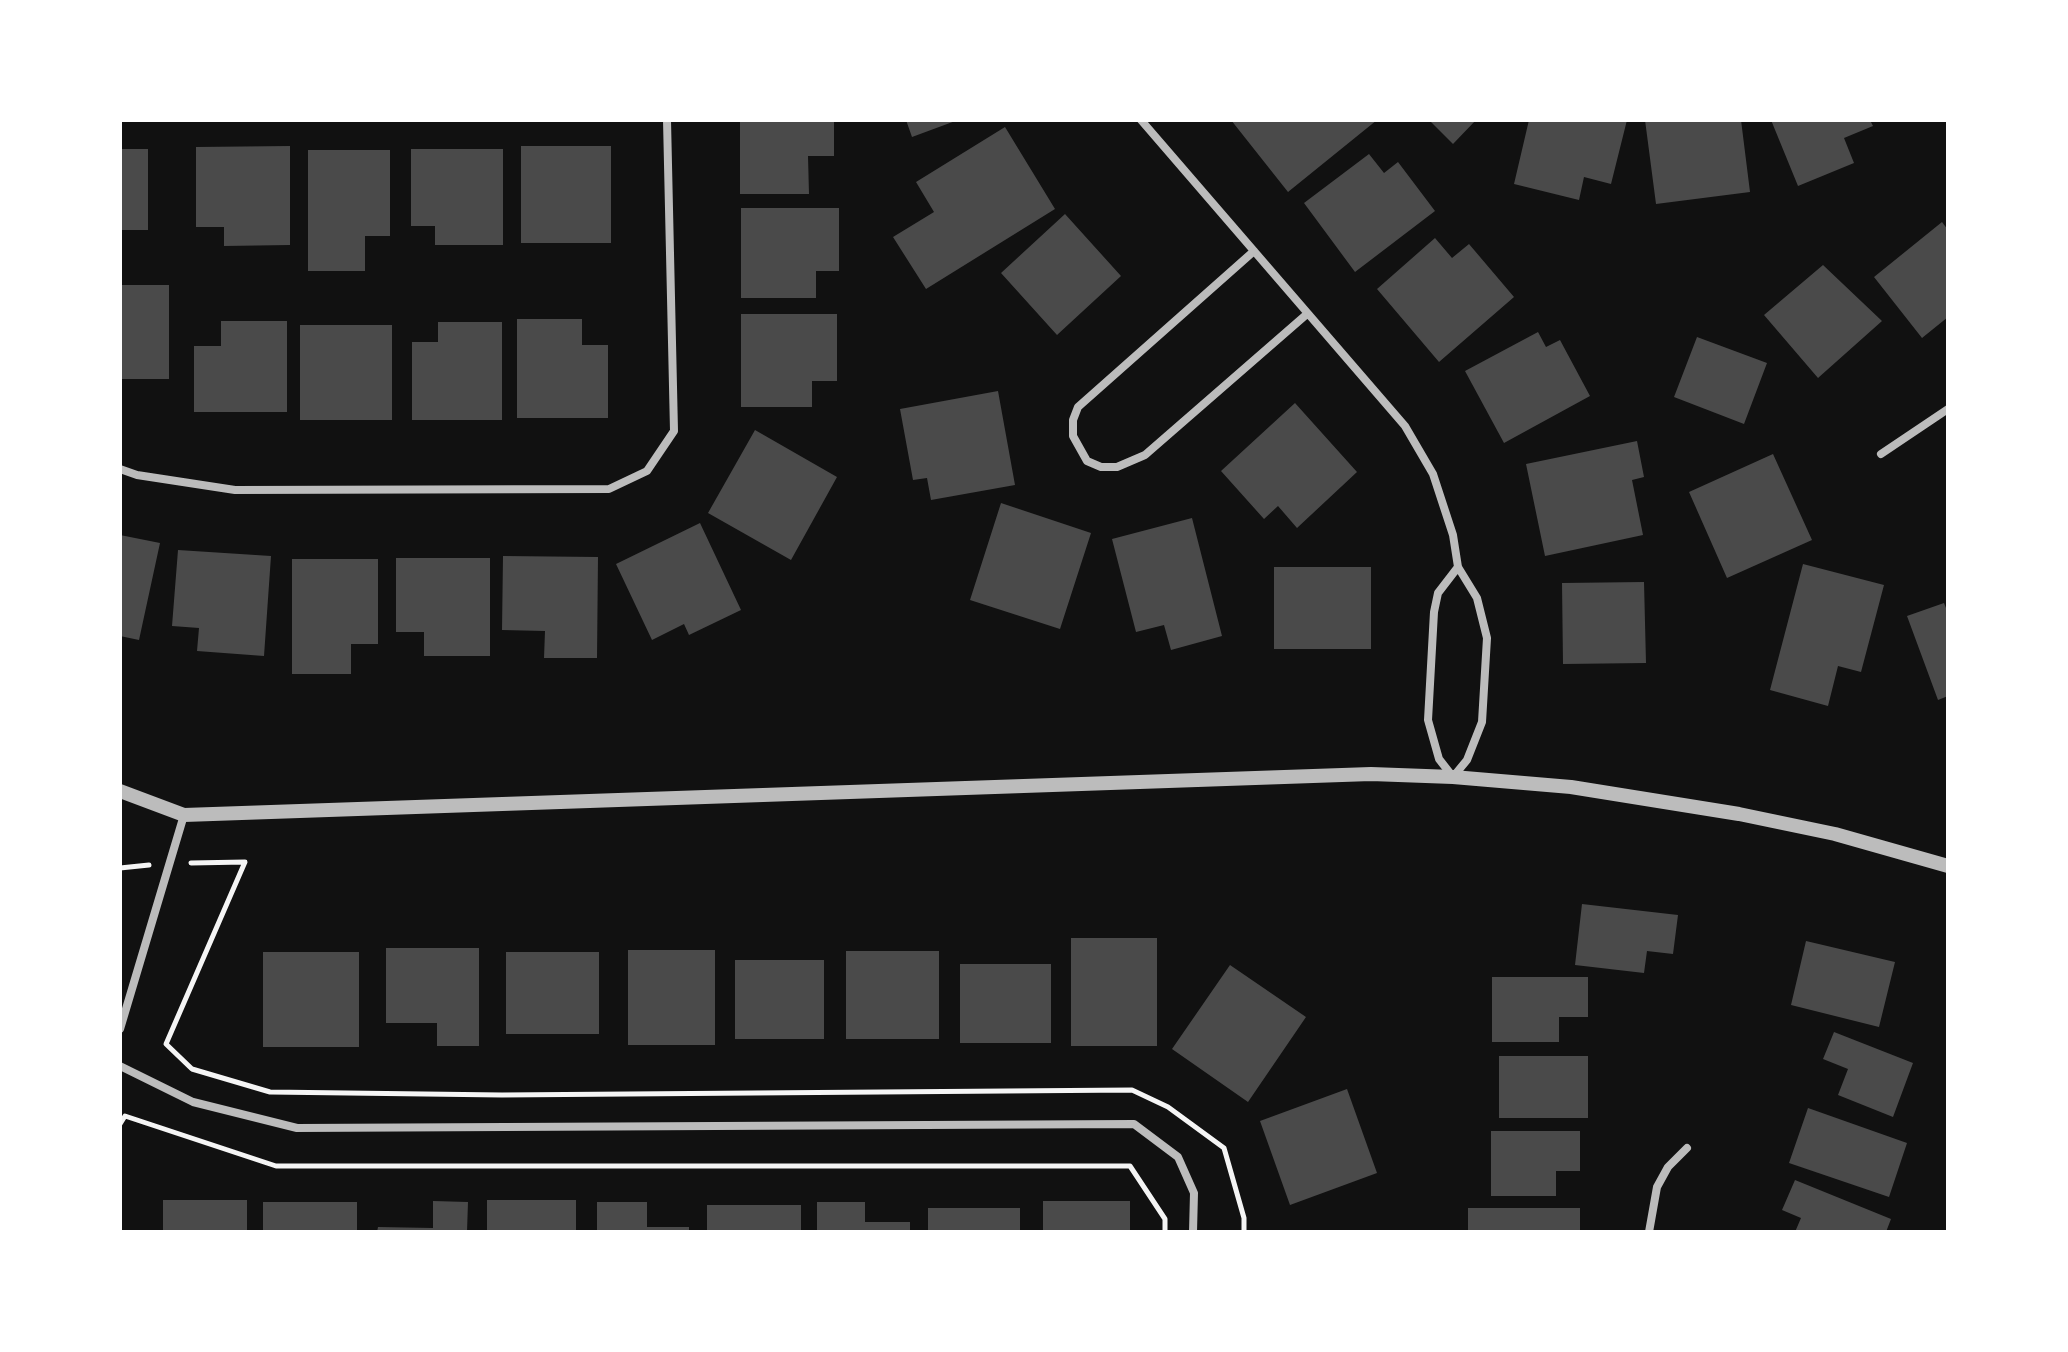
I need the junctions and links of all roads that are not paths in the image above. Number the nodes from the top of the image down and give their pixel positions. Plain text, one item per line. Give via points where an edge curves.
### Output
1 (667, 120) edge
2 (1141, 120) edge
3 (1254, 251) junction
4 (1307, 314) junction
5 (1948, 409) edge
6 (1881, 454) dead end
7 (120, 469) edge
8 (1458, 567) junction
9 (1453, 777) junction
10 (120, 791) edge
11 (184, 815) junction
12 (1948, 866) edge
13 (120, 1029) edge
14 (120, 1066) edge
15 (1687, 1148) dead end
16 (1193, 1232) edge
17 (1649, 1232) edge

1 - 7 street via 674,431 647,471 609,489 235,490
2 - 3 street
3 - 4 street
3 - 4 street via 1078,407 1073,436 1087,461 1117,467 1145,455
4 - 8 street via 1419,448 1445,504
5 - 6 street
8 - 9 street via 1442,585 1434,612 1428,720 1439,759
8 - 9 street via 1477,598 1487,638 1482,722 1467,760
9 - 11 street via 1371,774
9 - 12 street via 1571,787 1702,808 1835,834
10 - 11 street
11 - 13 street
14 - 16 street via 193,1102 297,1128 1134,1124 1178,1157 1194,1193
15 - 17 street via 1657,1187

